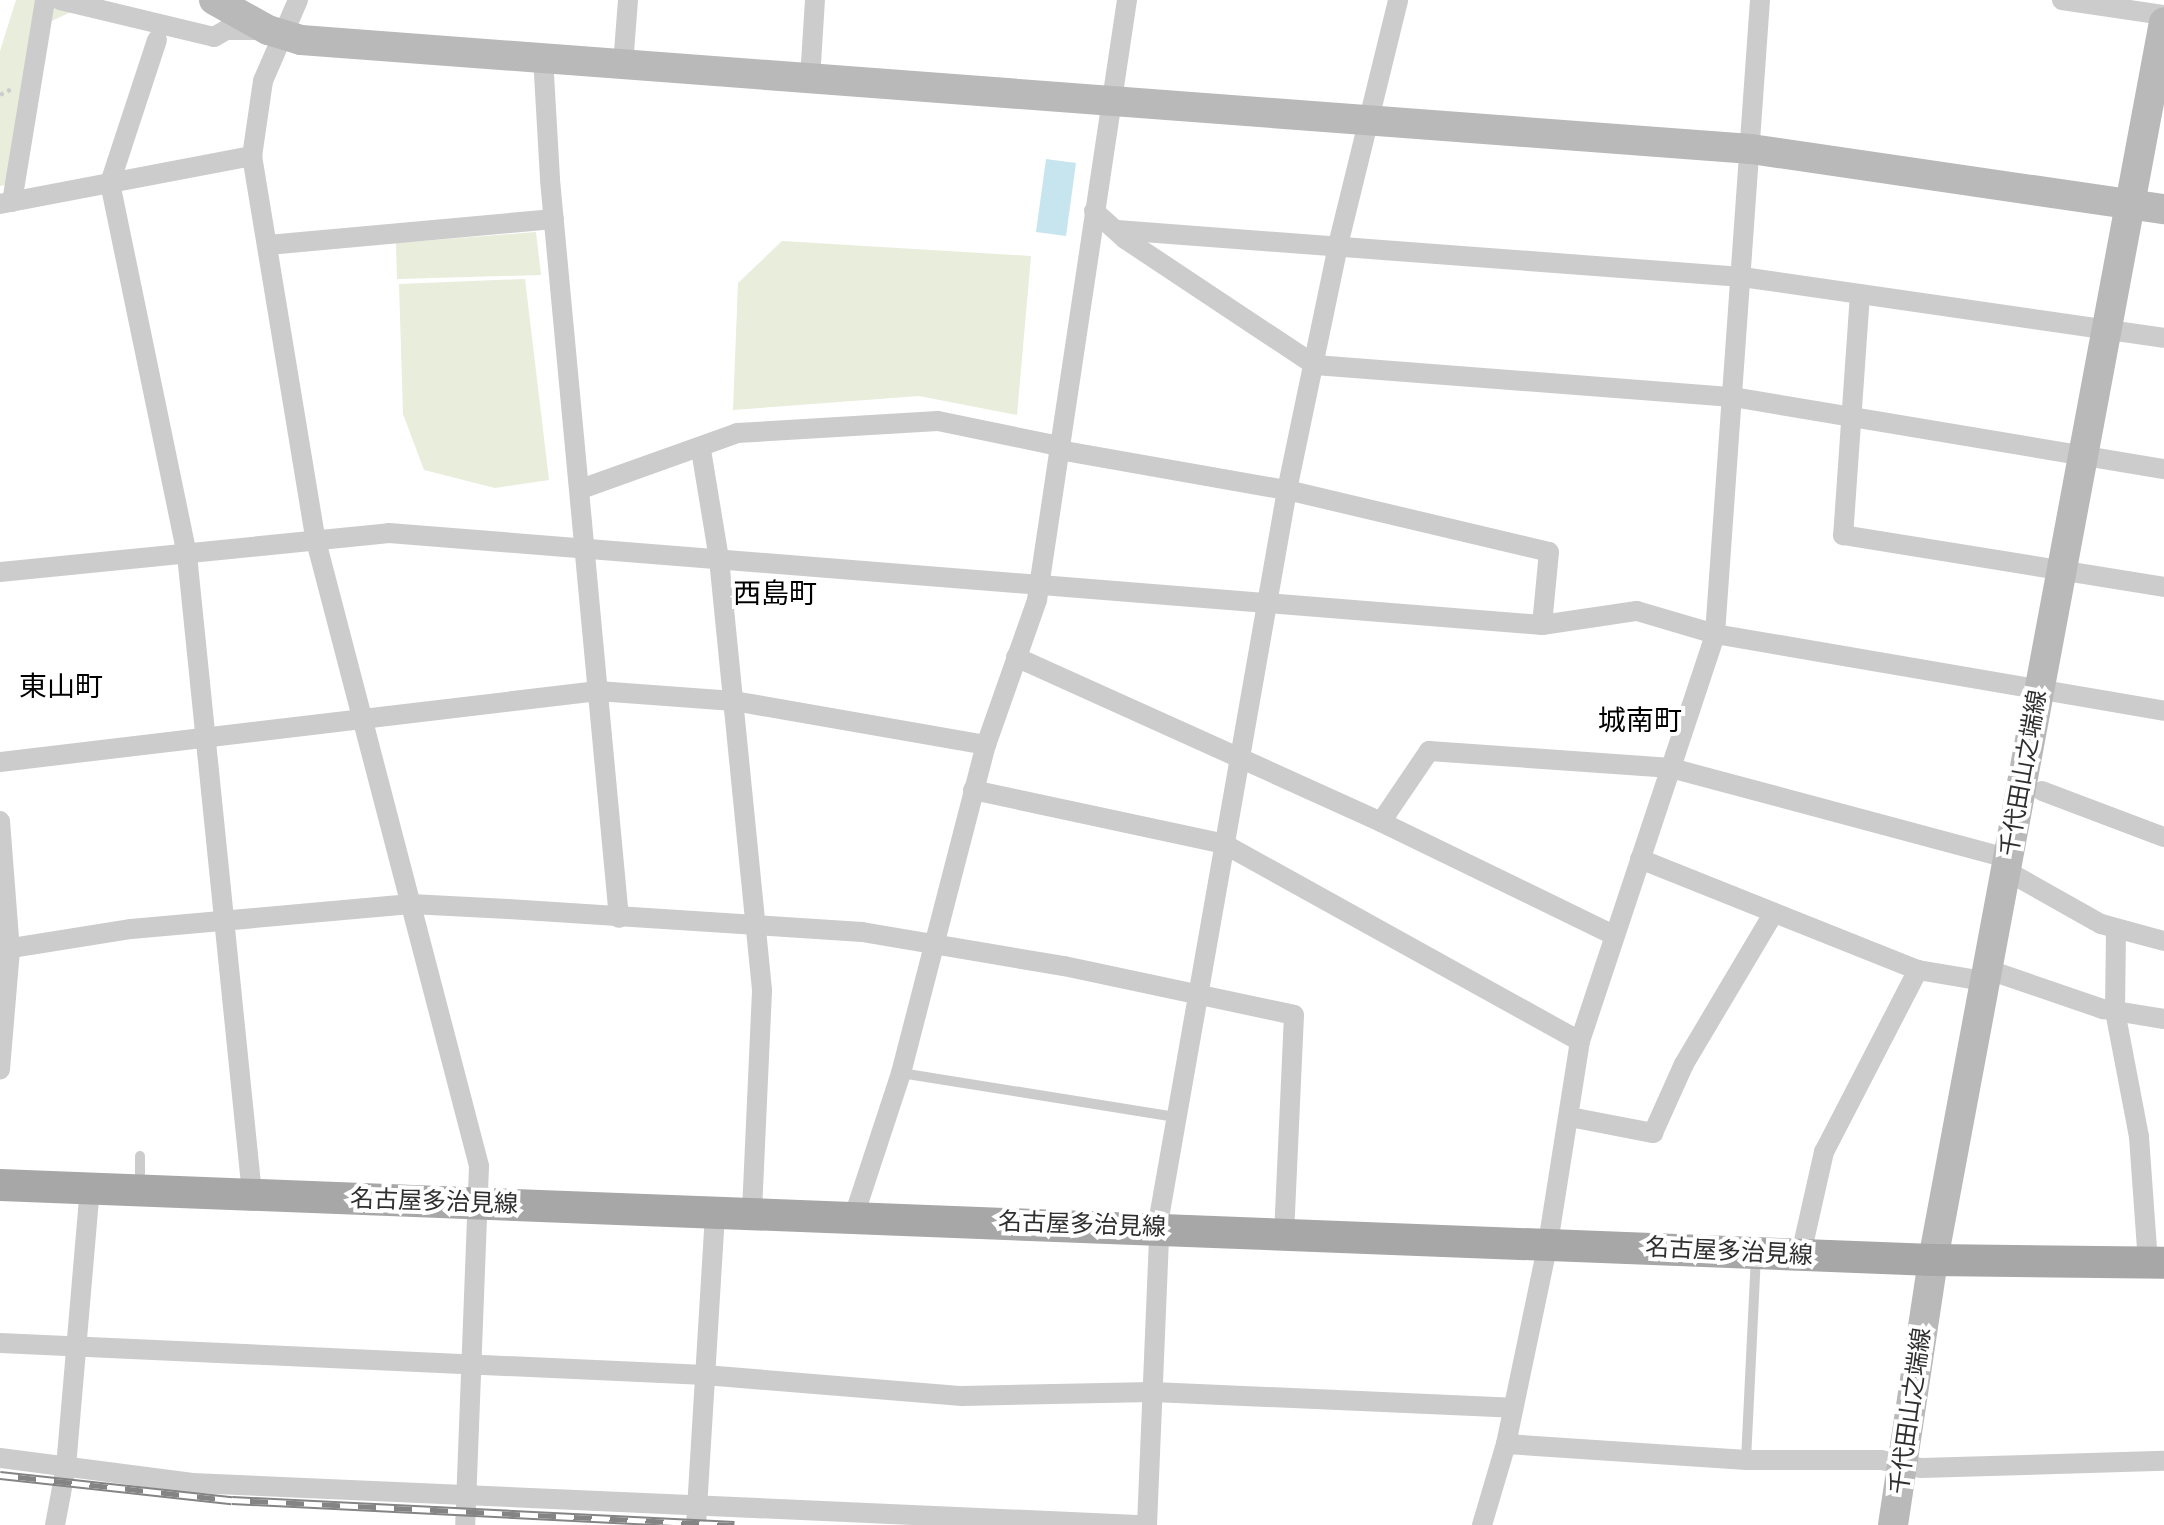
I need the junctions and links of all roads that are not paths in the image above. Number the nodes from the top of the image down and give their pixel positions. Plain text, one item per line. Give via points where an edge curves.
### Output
1 (45, 0) edge
2 (60, 0) edge
3 (214, 0) edge
4 (298, 0) edge
5 (628, 0) edge
6 (815, 0) edge
7 (1127, 0) edge
8 (1398, 0) edge
9 (1760, 0) edge
10 (2062, 0) edge
11 (2164, 15) edge
12 (2164, 22) edge
13 (275, 32) junction
14 (157, 40) dead end
15 (543, 57) junction
16 (623, 65) junction
17 (810, 79) junction
18 (1111, 101) junction
19 (1366, 121) junction
20 (1751, 149) junction
21 (252, 156) junction
22 (110, 183) junction
23 (6, 203) edge
24 (2130, 204) junction
25 (2164, 209) edge
26 (1094, 211) junction
27 (554, 219) junction
28 (1117, 230) junction
29 (268, 245) junction
30 (1338, 245) junction
31 (1742, 277) junction
32 (1860, 294) junction
33 (2106, 329) junction
34 (2164, 338) edge
35 (1315, 365) junction
36 (1733, 397) junction
37 (1851, 413) junction
38 (1059, 448) junction
39 (701, 450) junction
40 (2083, 456) junction
41 (2164, 469) edge
42 (581, 489) junction
43 (1287, 490) junction
44 (316, 541) junction
45 (584, 551) junction
46 (187, 555) junction
47 (719, 559) junction
48 (2059, 571) junction
49 (0, 572) edge
50 (1040, 584) junction
51 (2164, 587) edge
52 (1266, 601) junction
53 (1542, 625) junction
54 (1715, 634) junction
55 (1016, 657) junction
56 (2038, 690) junction
57 (598, 691) junction
58 (734, 701) junction
59 (2164, 711) edge
60 (363, 722) junction
61 (206, 738) junction
62 (986, 745) junction
63 (1237, 759) junction
64 (0, 762) edge
65 (1671, 768) junction
66 (973, 790) junction
67 (2042, 791) dead end
68 (0, 821) edge
69 (1381, 822) junction
70 (2164, 837) edge
71 (1224, 844) junction
72 (1640, 859) junction
73 (2006, 864) junction
74 (411, 904) junction
75 (1773, 914) junction
76 (619, 918) junction
77 (223, 923) junction
78 (754, 927) junction
79 (2116, 929) junction
80 (1614, 935) junction
81 (2164, 941) edge
82 (935, 942) junction
83 (5, 950) edge
84 (1918, 970) junction
85 (1985, 975) junction
86 (1196, 994) junction
87 (2115, 1011) junction
88 (2164, 1019) edge
89 (1580, 1041) junction
90 (0, 1070) edge
91 (901, 1073) junction
92 (1176, 1117) junction
93 (1570, 1117) junction
94 (140, 1156) dead end
95 (0, 1185) edge
96 (90, 1188) junction
97 (140, 1190) junction
98 (252, 1194) junction
99 (481, 1203) junction
100 (715, 1211) junction
101 (752, 1212) junction
102 (854, 1216) junction
103 (1160, 1226) junction
104 (1284, 1233) junction
105 (1548, 1243) junction
106 (1756, 1252) junction
107 (1801, 1254) junction
108 (1933, 1260) junction
109 (2156, 1264) edge
110 (0, 1343) edge
111 (76, 1345) junction
112 (473, 1364) junction
113 (705, 1375) junction
114 (1153, 1392) junction
115 (1513, 1408) junction
116 (1506, 1444) junction
117 (0, 1458) edge
118 (1746, 1460) junction
119 (2164, 1461) edge
120 (1901, 1463) junction
121 (66, 1467) junction
122 (466, 1495) junction
123 (697, 1515) edge
124 (55, 1525) edge
125 (465, 1525) edge
126 (1137, 1525) edge
127 (1147, 1525) edge
128 (1482, 1525) edge
129 (1893, 1525) edge

1 - 23 street
2 - 13 street via 214,37 226,30
3 - 13 street
4 - 13 street
5 - 16 street
6 - 17 street
7 - 18 street
8 - 19 street
9 - 20 street
10 - 11 street
12 - 24 street, 千代田山之端線
13 - 15 street
13 - 21 street
14 - 22 street
15 - 16 street
15 - 27 street
16 - 17 street
17 - 18 street
18 - 19 street
18 - 26 street
19 - 20 street
19 - 30 street
20 - 24 street
20 - 31 street
21 - 22 street
21 - 29 street
22 - 23 street
22 - 46 street
24 - 25 street
24 - 33 street, 千代田山之端線
26 - 28 street
26 - 38 street
27 - 29 street
27 - 42 street
28 - 30 street
28 - 35 street via 1255,330
29 - 44 street
30 - 31 street
30 - 35 street
31 - 32 street
31 - 36 street
32 - 33 street
32 - 37 street
33 - 34 street
33 - 40 street, 千代田山之端線
35 - 36 street via 1630,385
35 - 43 street
36 - 37 street
36 - 54 street
37 - 40 street
37 - 48 street via 1843,535
38 - 39 street via 938,421 737,433
38 - 43 street
38 - 50 street
39 - 42 street
39 - 47 street
40 - 41 street
40 - 48 street, 千代田山之端線
42 - 45 street
43 - 52 street
43 - 53 street via 1549,552
44 - 45 street via 389,533
44 - 46 street
44 - 60 street
45 - 47 street
45 - 57 street
46 - 49 street
46 - 61 street
47 - 50 street
47 - 58 street
48 - 51 street
48 - 56 street, 千代田山之端線
50 - 52 street
50 - 55 street
52 - 53 street
52 - 63 street
53 - 54 street via 1637,611
54 - 56 street
54 - 65 street
55 - 62 street
55 - 63 street
56 - 59 street
56 - 73 street, 千代田山之端線
57 - 58 street
57 - 60 street
57 - 76 street
58 - 62 street
58 - 78 street
60 - 61 street
60 - 74 street
61 - 64 street
61 - 77 street
62 - 66 street
63 - 69 street
63 - 71 street
65 - 69 street via 1429,751
65 - 72 street
65 - 73 street
66 - 71 street
66 - 82 street
67 - 70 street
68 - 83 street
69 - 80 street
71 - 86 street
71 - 89 street
72 - 75 street
72 - 80 street
73 - 79 street
73 - 85 street, 千代田山之端線
74 - 76 street
74 - 77 street
74 - 99 street via 479,1166
75 - 84 street
75 - 93 street via 1684,1064 1653,1133
76 - 78 street
77 - 83 street via 131,929
77 - 98 street
78 - 82 street
78 - 101 street via 762,991
79 - 81 street
79 - 87 street
80 - 89 street
82 - 86 street
82 - 91 street
83 - 90 street
84 - 85 street
84 - 107 street via 1824,1152
85 - 87 street
85 - 108 street, 千代田山之端線
86 - 92 street
86 - 104 street via 1294,1015
87 - 88 street
87 - 109 street
89 - 93 street
91 - 92 lane
91 - 102 street
92 - 103 street
93 - 105 street
94 - 97 lane
95 - 96 main road, 名古屋多治見線
96 - 97 main road, 名古屋多治見線
96 - 111 street
97 - 98 main road, 名古屋多治見線
98 - 99 main road, 名古屋多治見線
99 - 100 main road, 名古屋多治見線
99 - 112 street
100 - 101 main road, 名古屋多治見線
100 - 113 street
101 - 102 main road, 名古屋多治見線
102 - 103 main road, 名古屋多治見線
103 - 104 main road, 名古屋多治見線
103 - 114 street
104 - 105 main road, 名古屋多治見線
105 - 106 main road, 名古屋多治見線
105 - 115 street
106 - 107 main road, 名古屋多治見線
106 - 118 lane
107 - 108 main road, 名古屋多治見線
108 - 109 main road, 名古屋多治見線
108 - 120 street, 千代田山之端線
110 - 111 street
111 - 112 street
111 - 121 street
112 - 113 street
112 - 122 street
113 - 114 street via 962,1396
113 - 123 street
114 - 115 street
114 - 127 street
115 - 116 street
116 - 118 street
116 - 128 street
117 - 121 street
118 - 120 street
119 - 120 street via 1943,1468
120 - 129 street, 千代田山之端線
121 - 122 street via 192,1483
121 - 124 street
122 - 123 street
122 - 125 street
123 - 126 street

